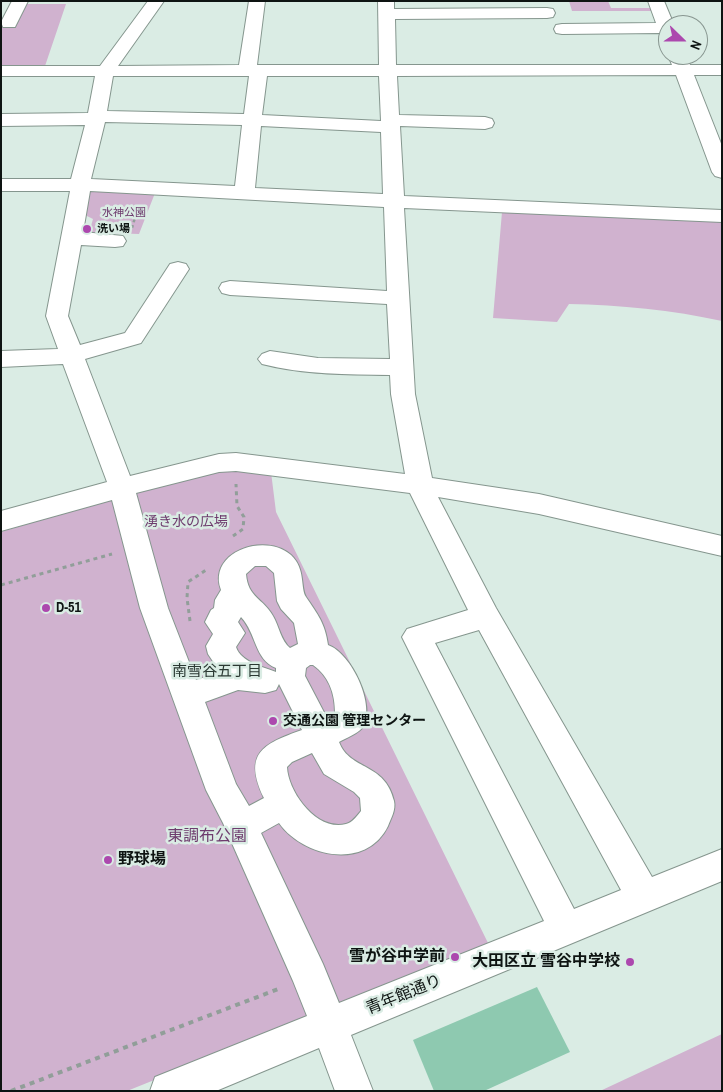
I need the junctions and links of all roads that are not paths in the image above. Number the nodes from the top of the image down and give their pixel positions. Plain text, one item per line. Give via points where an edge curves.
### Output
1 (20, 1) edge
2 (156, 1) edge
3 (257, 1) edge
4 (656, 1) edge
5 (384, 6) edge
6 (546, 8) edge
7 (661, 15) edge
8 (9, 23) dead end
9 (658, 31) edge
10 (557, 40) junction
11 (658, 63) edge
12 (681, 65) edge
13 (696, 65) edge
14 (560, 70) junction
15 (722, 70) edge
16 (105, 71) junction
17 (253, 71) junction
18 (388, 71) junction
19 (1, 72) edge
20 (96, 118) junction
21 (1, 120) edge
22 (252, 120) junction
23 (485, 123) dead end
24 (390, 124) junction
25 (714, 131) edge
26 (722, 172) edge
27 (1, 185) edge
28 (81, 185) junction
29 (244, 194) junction
30 (394, 202) junction
31 (722, 216) edge
32 (120, 236) road end
33 (72, 238) junction
34 (178, 269) dead end
35 (230, 288) dead end
36 (398, 298) junction
37 (72, 355) junction
38 (1, 359) edge
39 (270, 359) dead end
40 (402, 367) junction
41 (420, 485) junction
42 (122, 488) junction
43 (1, 521) edge
44 (722, 546) edge
45 (236, 593) junction
46 (486, 616) junction
47 (290, 668) junction
48 (187, 696) junction
49 (322, 737) junction
50 (286, 807) junction
51 (242, 826) junction
52 (722, 865) edge
53 (644, 897) junction
54 (566, 929) junction
55 (328, 1026) junction
56 (169, 1091) edge
57 (354, 1091) edge

1 - 8 street
2 - 16 street
3 - 17 street
4 - 7 street
5 - 6 street
5 - 18 street
6 - 10 street
9 - 10 street
10 - 14 street
11 - 14 street
12 - 25 street
13 - 15 street
14 - 18 street
16 - 17 street
16 - 19 street
16 - 20 street
17 - 18 street
17 - 22 street
18 - 24 street
20 - 21 street
20 - 22 street
20 - 28 street
22 - 24 street
22 - 29 street
23 - 24 street
24 - 30 street
25 - 26 street
27 - 28 street
28 - 29 street
28 - 33 street
29 - 30 street
30 - 31 street
30 - 36 street
32 - 33 street
33 - 37 street via 57,316
34 - 37 street via 133,338
35 - 36 street
36 - 40 street
37 - 38 street
37 - 42 street
39 - 40 street via 318,366
40 - 41 street via 403,394
41 - 42 street via 236,462 163,476
41 - 44 street via 539,504
41 - 46 street
42 - 43 street
42 - 48 street via 154,608
45 - 47 street via 261,620 267,641
45 - 47 street via 230,600 228,614 220,622 230,633 221,646 228,663 236,669
45 - 47 street via 232,572 241,560 272,557 288,571 291,601 301,609 312,630
46 - 53 street
46 - 54 street via 417,637
47 - 48 street via 238,678
47 - 49 street
47 - 49 street via 322,654 333,661 347,691 352,709 350,720
48 - 51 street via 222,790
49 - 50 street via 286,748 275,758 269,770 271,779
49 - 50 street via 333,763 374,789 378,802 376,818 366,832 349,841 326,838 310,831 294,819
50 - 51 street via 281,806
51 - 55 street via 310,977
52 - 53 street, 青年館通り
53 - 54 street, 青年館通り
54 - 55 street, 青年館通り
55 - 56 street, 青年館通り
55 - 57 street

